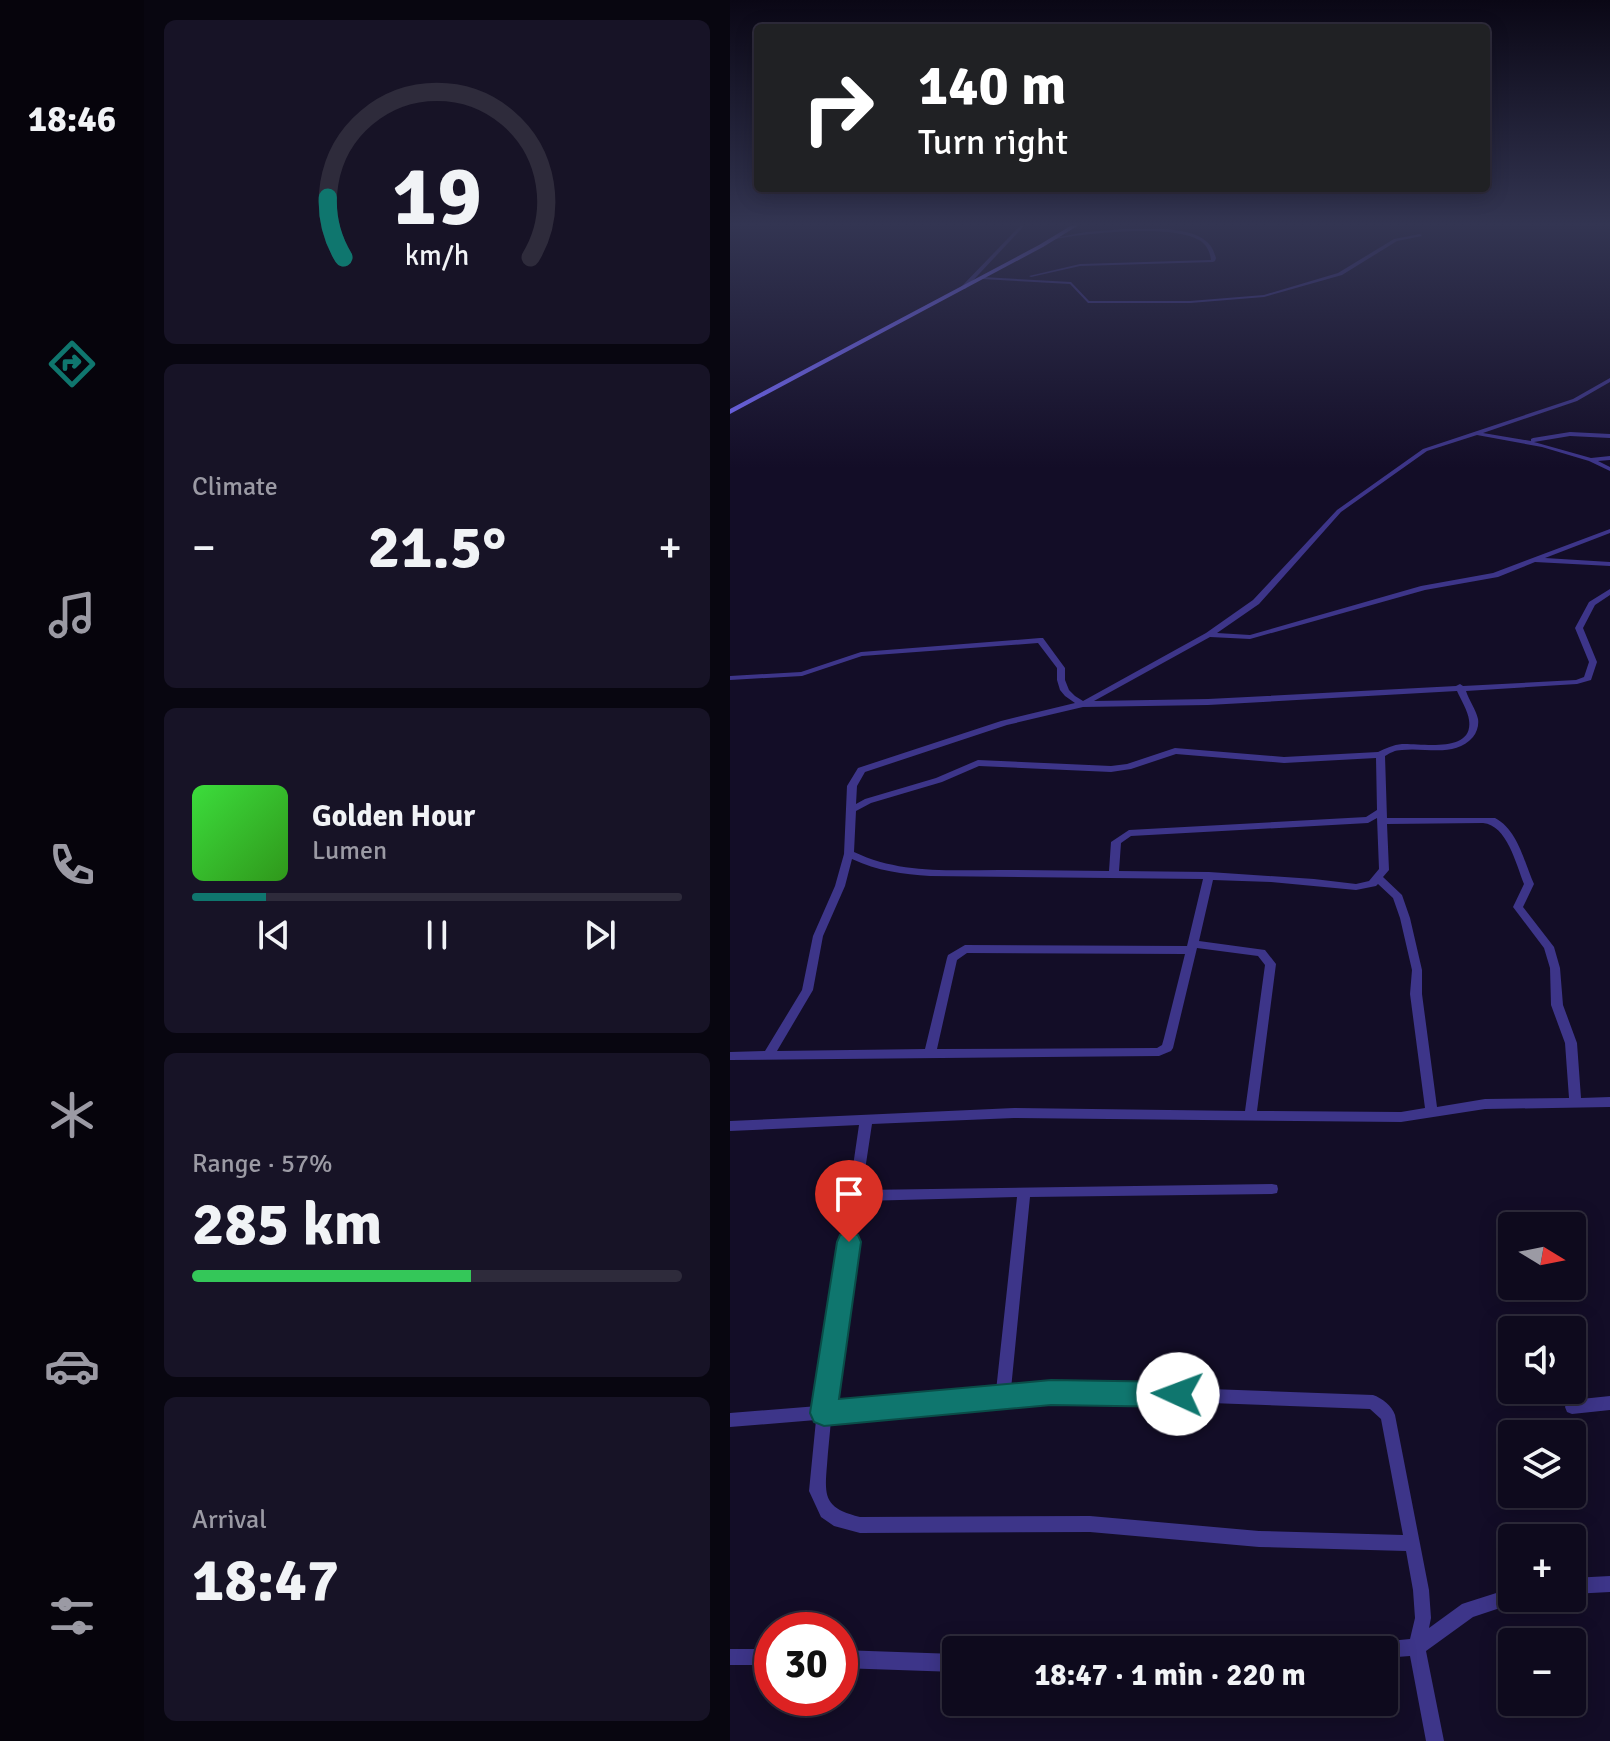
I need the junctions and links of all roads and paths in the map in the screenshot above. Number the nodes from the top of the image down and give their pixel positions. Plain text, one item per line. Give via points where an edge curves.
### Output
1 (929, 306) edge
2 (1610, 381) edge
3 (730, 412) edge
4 (1478, 434) junction
5 (1610, 436) edge
6 (1524, 441) junction
7 (1610, 458) edge
8 (1591, 460) junction
9 (1610, 469) edge
10 (1610, 531) edge
11 (1532, 560) junction
12 (1610, 564) edge
13 (1610, 591) edge
14 (1209, 635) junction
15 (730, 678) edge
16 (1460, 687) junction
17 (1083, 704) junction
18 (1380, 755) junction
19 (851, 810) junction
20 (1383, 816) junction
21 (849, 854) junction
22 (1209, 875) junction
23 (1114, 876) junction
24 (1379, 879) junction
25 (1193, 947) junction
26 (930, 1054) junction
27 (768, 1055) junction
28 (730, 1056) edge
29 (1575, 1101) junction
30 (1610, 1102) edge
31 (1432, 1113) junction
32 (1250, 1115) junction
33 (866, 1120) junction
34 (730, 1126) edge
35 (1272, 1189) dead end
36 (1024, 1192) junction
37 (855, 1196) junction
38 (1003, 1395) junction
39 (1610, 1403) edge
40 (1572, 1407) dead end
41 (824, 1413) junction
42 (730, 1420) edge
43 (1411, 1543) junction
44 (1610, 1584) edge
45 (1586, 1585) edge
46 (1498, 1600) edge
47 (1417, 1647) junction
48 (1398, 1648) edge
49 (730, 1657) edge
50 (754, 1657) edge
51 (858, 1660) edge
52 (942, 1663) edge
53 (1435, 1741) edge

1 - 3 main road
2 - 4 street via 1583,397
4 - 6 street
4 - 14 street via 1425,450 1339,511 1256,602
5 - 6 street via 1570,434
6 - 8 street
7 - 8 street
8 - 9 street
10 - 11 street
11 - 12 street
11 - 14 street via 1495,575 1424,588 1250,637
13 - 16 street via 1592,604 1579,628 1593,662 1588,678
14 - 17 street
15 - 17 street via 802,674 861,654 1040,640 1061,668 1066,694
16 - 17 street
16 - 18 street via 1474,721 1468,739 1445,748 1390,749
17 - 19 street via 867,765 852,786
18 - 19 street via 1284,760 1175,751 1111,769 978,763
18 - 20 street
19 - 21 street
20 - 23 street via 1129,833 1116,842
20 - 24 street via 1384,870
20 - 29 street via 1495,821 1507,832 1529,884 1518,907 1549,947 1555,968 1557,1005 1571,1043
21 - 23 street via 881,867
21 - 27 street via 818,936 807,990
22 - 23 street
22 - 24 street via 1356,887
22 - 25 street
24 - 31 street via 1398,897 1417,970
25 - 26 street via 1167,1048 1159,1052
25 - 26 street via 965,949 952,958
25 - 32 street via 1261,953 1271,964
26 - 27 street
27 - 28 street
29 - 30 street
29 - 31 street via 1485,1104
31 - 32 street
32 - 33 street via 1014,1113
33 - 34 street
33 - 37 street
35 - 36 street
36 - 37 street
36 - 38 street
37 - 41 street
38 - 41 street
38 - 43 street via 1075,1391 1373,1402 1388,1415
39 - 40 street
41 - 42 street
41 - 43 street via 817,1491 827,1511 860,1525 1090,1524 1259,1539
43 - 47 street via 1423,1618
44 - 45 street
46 - 47 street via 1468,1610
47 - 48 street
47 - 53 street
49 - 50 street
51 - 52 street

